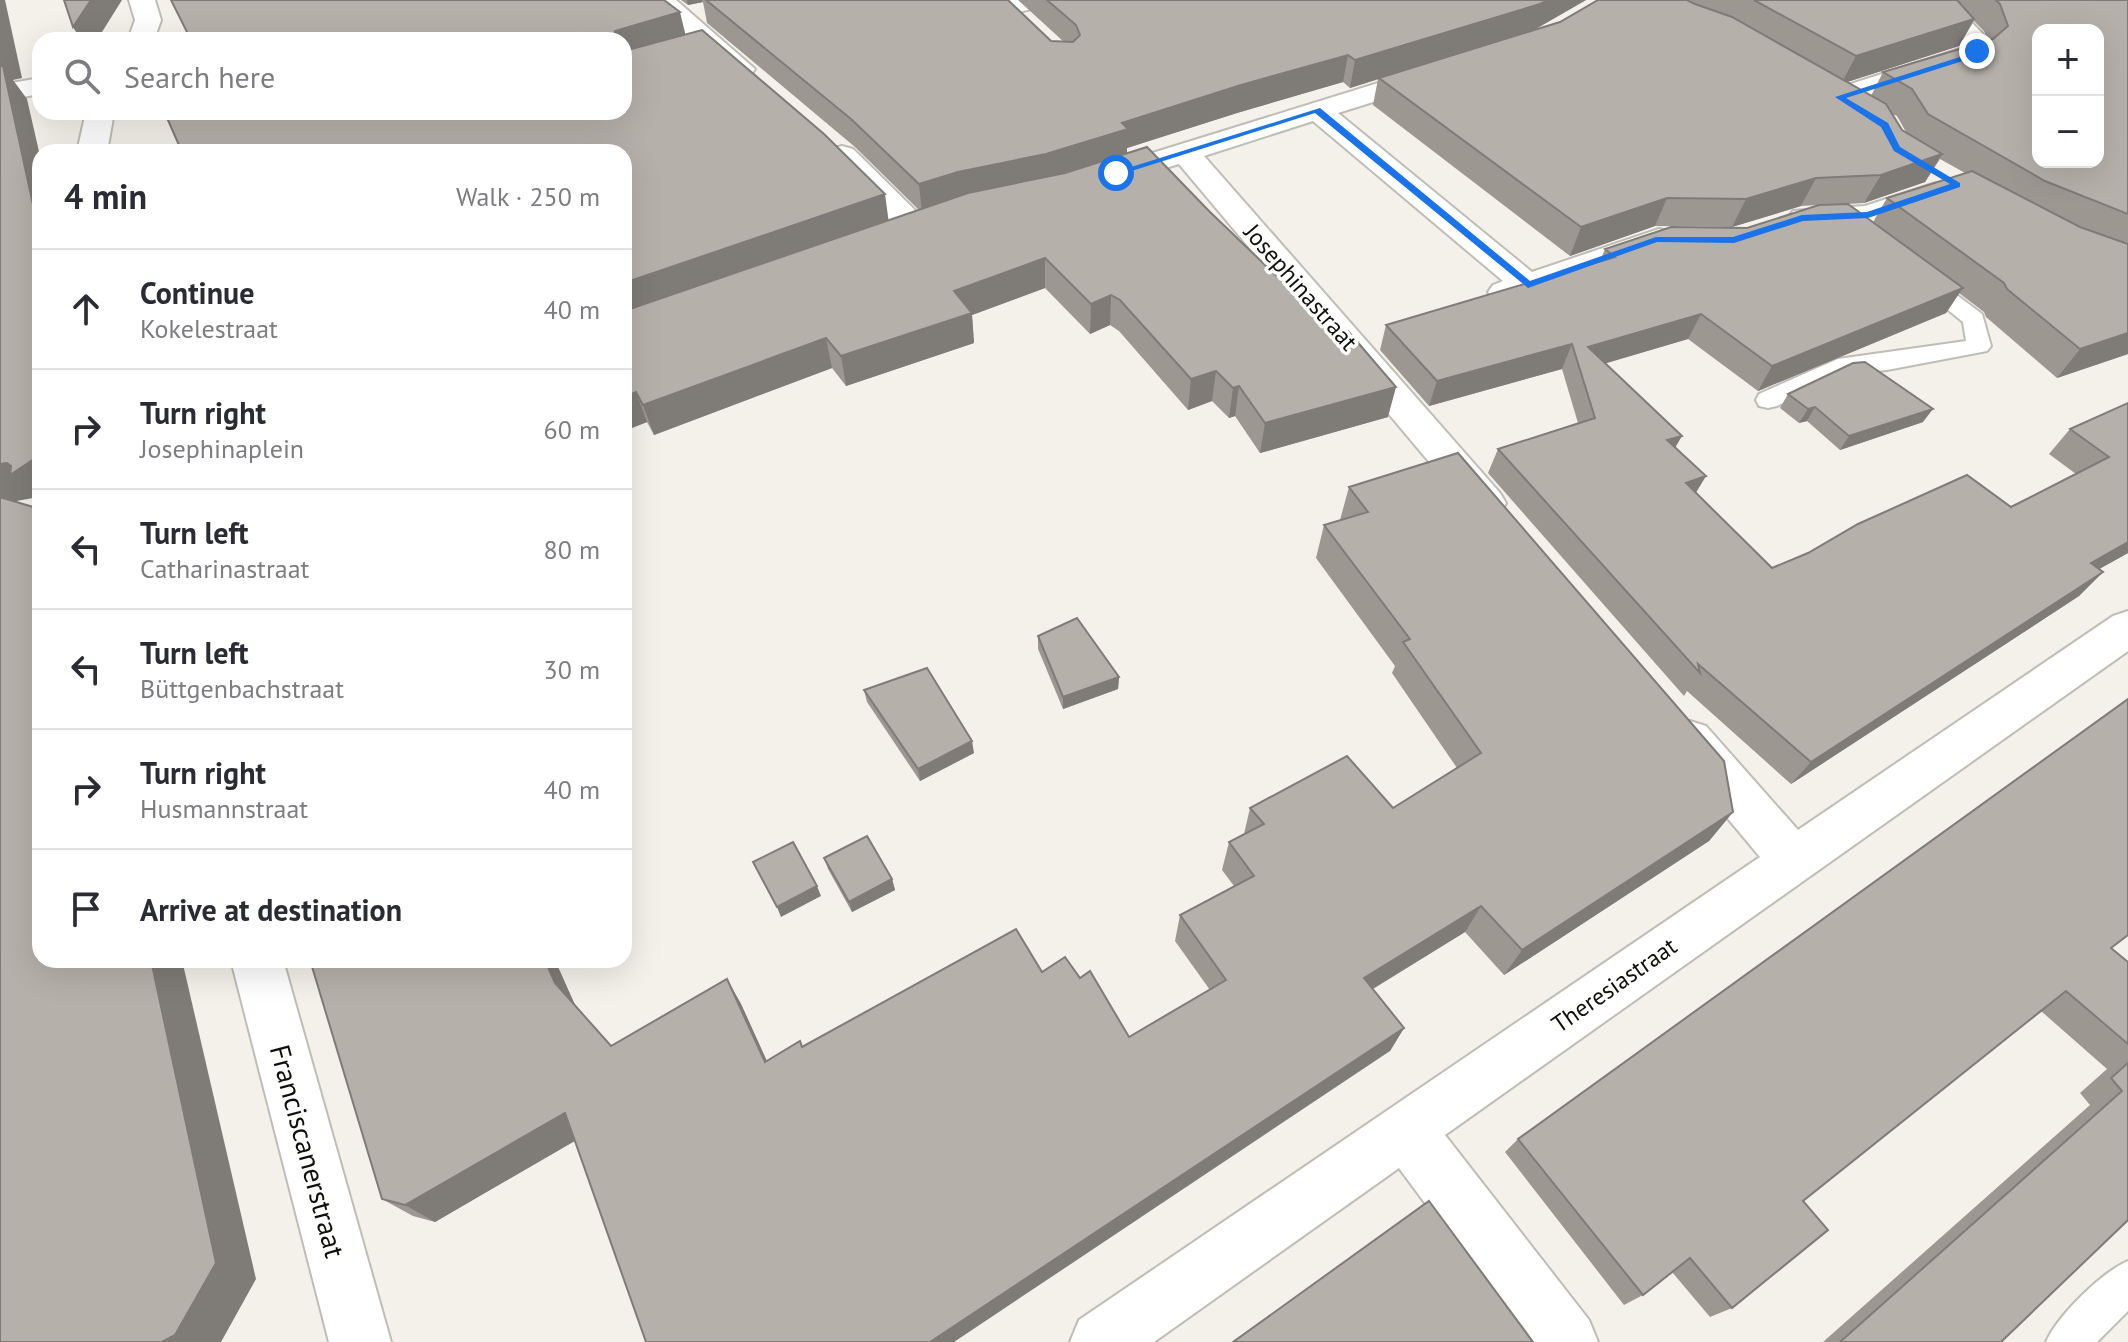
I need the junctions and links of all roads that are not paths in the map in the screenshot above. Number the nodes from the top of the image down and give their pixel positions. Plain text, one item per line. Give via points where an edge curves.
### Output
1 (142, 0) edge
2 (1037, 0) edge
3 (1934, 0) edge
4 (1004, 4) edge
5 (682, 10) edge
6 (1030, 28) edge
7 (147, 32) edge
8 (713, 45) junction
9 (683, 54) edge
10 (1453, 67) edge
11 (1812, 82) edge
12 (761, 86) edge
13 (32, 87) edge
14 (0, 93) edge
15 (1839, 97) junction
16 (1317, 110) junction
17 (1873, 118) edge
18 (98, 120) edge
19 (820, 136) edge
20 (94, 144) edge
21 (1184, 151) junction
22 (1921, 163) edge
23 (1078, 185) edge
24 (1775, 227) edge
25 (886, 238) edge
26 (1687, 240) edge
27 (1899, 263) edge
28 (1528, 285) junction
29 (1468, 304) edge
30 (1768, 400) dead end
31 (1514, 535) edge
32 (2128, 628) edge
33 (1669, 716) edge
34 (1793, 860) junction
35 (259, 968) edge
36 (1406, 1131) junction
37 (2128, 1282) edge
38 (360, 1342) edge
39 (1101, 1342) edge
40 (1567, 1342) edge
41 (2067, 1342) edge

1 - 7 street via 149,13
2 - 4 street
3 - 15 street via 1973,39 1977,51
4 - 6 street
5 - 8 street
8 - 9 street
8 - 12 street
10 - 16 street
11 - 15 street
13 - 14 street
15 - 17 street
16 - 21 street
16 - 28 street
18 - 20 street
19 - 25 street via 927,224
21 - 23 street
21 - 31 street, Josephinastraat via 1364,338
22 - 24 street via 1962,188 1868,215 1849,226 1802,218
26 - 28 street via 1656,239
27 - 30 lane via 1974,319 1979,346 1838,367
28 - 29 street
32 - 34 street, Theresiastraat
33 - 34 street
34 - 36 street, Theresiastraat
35 - 38 street, Franciscanerstraat
36 - 39 street, Theresiastraat
36 - 40 street
37 - 41 lane

